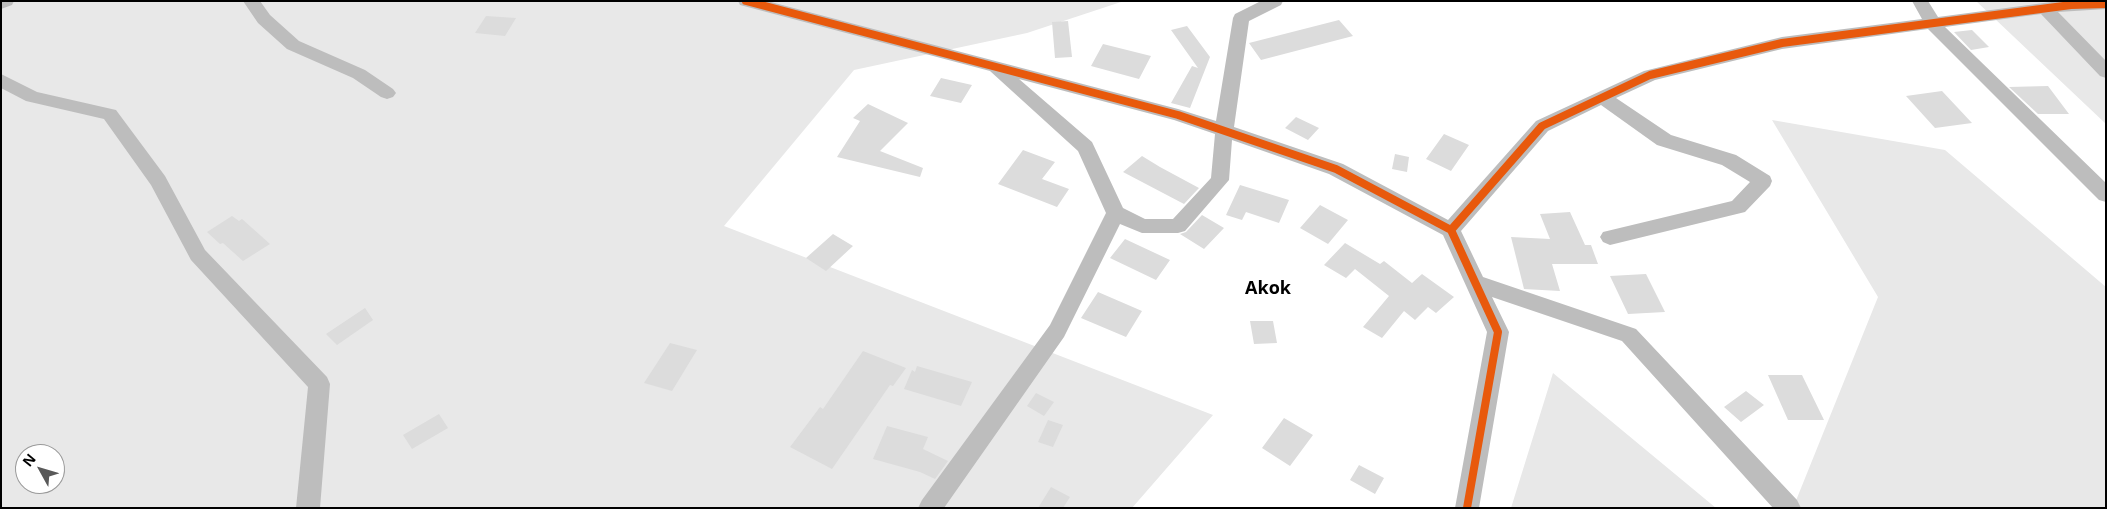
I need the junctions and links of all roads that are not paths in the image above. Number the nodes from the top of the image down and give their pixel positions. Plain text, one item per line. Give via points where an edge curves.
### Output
1 (6, 1) edge
2 (251, 1) edge
3 (746, 1) edge
4 (1275, 1) edge
5 (1920, 1) edge
6 (1, 4) edge
7 (2106, 4) edge
8 (2045, 9) junction
9 (1932, 24) junction
10 (994, 67) junction
11 (2106, 72) edge
12 (1, 80) edge
13 (387, 94) dead end
14 (1602, 97) junction
15 (1224, 131) junction
16 (2106, 194) edge
17 (1116, 213) junction
18 (1451, 230) junction
19 (1610, 237) dead end
20 (1476, 283) junction
21 (308, 508) edge
22 (930, 508) edge
23 (1467, 508) edge
24 (1789, 508) edge

1 - 6 street
2 - 13 street via 264,19 293,45 359,74
3 - 10 street
4 - 15 street via 1241,18
5 - 9 street
7 - 8 street
8 - 9 street
8 - 11 street
9 - 14 street via 1782,43 1650,75
9 - 16 street
10 - 15 street via 1178,115
10 - 17 street via 1086,147
12 - 21 street via 32,96 110,114 158,181 198,255 319,384
14 - 18 street via 1542,126
14 - 19 street via 1664,140 1729,160 1763,181 1738,207
15 - 17 street via 1220,180 1178,226 1142,226
15 - 18 street via 1336,169
17 - 22 street via 1057,331
18 - 20 street
20 - 23 street via 1498,332
20 - 24 street via 1629,335

